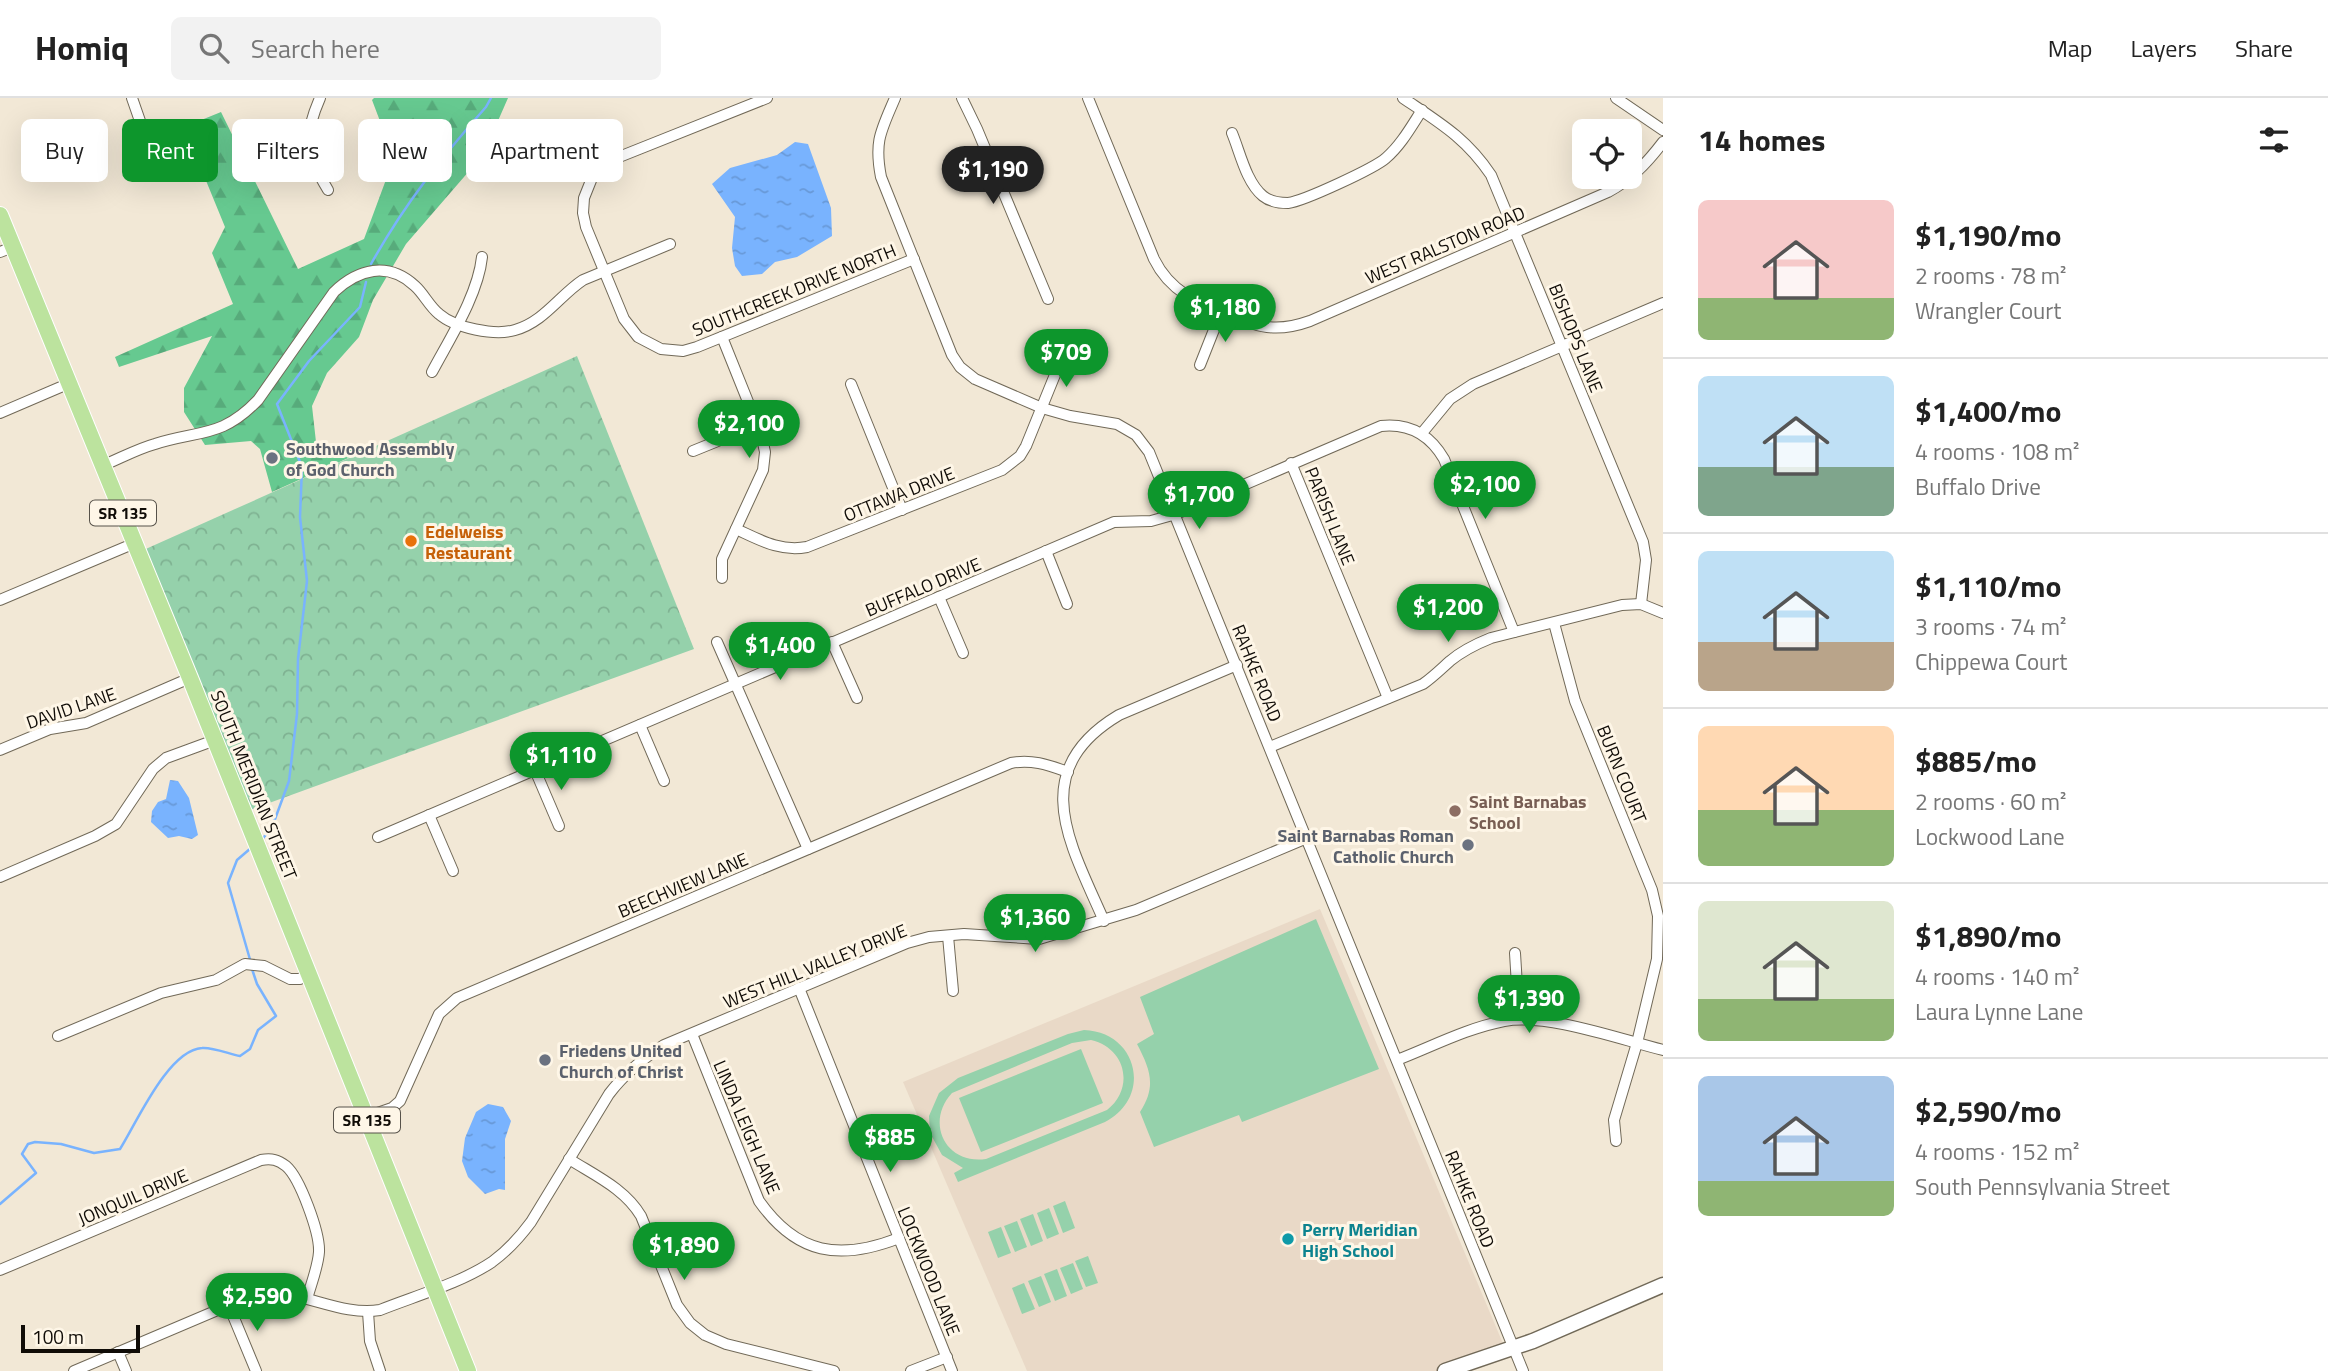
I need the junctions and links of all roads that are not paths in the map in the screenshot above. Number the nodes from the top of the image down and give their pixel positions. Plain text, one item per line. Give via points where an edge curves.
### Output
1 (132, 98) edge
2 (320, 98) edge
3 (767, 98) edge
4 (895, 98) edge
5 (962, 98) edge
6 (1088, 98) edge
7 (1403, 98) edge
8 (1616, 98) edge
9 (1422, 110) junction
10 (139, 119) edge
11 (1663, 130) edge
12 (1232, 133) dead end
13 (1663, 142) edge
14 (328, 190) dead end
15 (0, 215) edge
16 (1515, 232) junction
17 (670, 243) dead end
18 (7, 250) edge
19 (482, 257) dead end
20 (914, 259) junction
21 (604, 271) junction
22 (1048, 299) dead end
23 (1663, 303) edge
24 (1221, 312) junction
25 (458, 324) junction
26 (722, 337) junction
27 (1563, 345) junction
28 (1061, 360) dead end
29 (1200, 365) dead end
30 (432, 372) dead end
31 (71, 383) junction
32 (851, 384) dead end
33 (1042, 408) junction
34 (0, 413) edge
35 (757, 425) junction
36 (1422, 433) junction
37 (693, 451) dead end
38 (1291, 463) junction
39 (104, 465) junction
40 (902, 510) junction
41 (1175, 513) junction
42 (736, 528) junction
43 (135, 543) junction
44 (1046, 551) junction
45 (722, 578) dead end
46 (939, 597) junction
47 (0, 600) edge
48 (1067, 604) dead end
49 (1641, 604) junction
50 (1663, 614) edge
51 (1554, 623) junction
52 (1514, 632) junction
53 (718, 642) dead end
54 (832, 642) junction
55 (963, 653) dead end
56 (1237, 665) junction
57 (190, 678) junction
58 (736, 684) junction
59 (857, 698) dead end
60 (1388, 698) junction
61 (639, 725) junction
62 (215, 740) junction
63 (1270, 747) junction
64 (0, 750) edge
65 (535, 770) junction
66 (1068, 772) junction
67 (664, 781) dead end
68 (429, 815) junction
69 (559, 826) dead end
70 (378, 837) dead end
71 (1307, 838) junction
72 (808, 849) junction
73 (453, 871) dead end
74 (0, 877) edge
75 (1104, 921) junction
76 (948, 936) junction
77 (1661, 942) edge
78 (1515, 953) dead end
79 (308, 973) junction
80 (799, 988) junction
81 (953, 991) dead end
82 (1519, 1019) junction
83 (692, 1034) junction
84 (58, 1036) dead end
85 (1637, 1043) junction
86 (1663, 1051) edge
87 (1397, 1060) junction
88 (366, 1117) junction
89 (1616, 1141) dead end
90 (569, 1159) junction
91 (899, 1238) junction
92 (0, 1270) edge
93 (1663, 1285) edge
94 (435, 1288) junction
95 (307, 1299) junction
96 (229, 1306) junction
97 (368, 1312) junction
98 (1513, 1348) junction
99 (118, 1352) junction
100 (947, 1357) junction
101 (74, 1371) edge
102 (127, 1371) edge
103 (256, 1371) edge
104 (380, 1371) edge
105 (468, 1371) edge
106 (834, 1371) edge
107 (911, 1371) edge
108 (953, 1371) edge
109 (1445, 1371) edge
110 (1523, 1371) edge

1 - 10 street
2 - 14 street via 311,120 308,149
3 - 21 street, SOUTHCREEK DRIVE NORTH via 614,159 599,170 586,191 583,213
4 - 20 street, RAHKE ROAD via 879,136 877,155 881,177
5 - 22 street
6 - 24 street, WEST RALSTON ROAD via 1157,266 1189,299
7 - 9 street, BISHOPS LANE
8 - 11 street
9 - 12 street via 1385,160 1287,203 1262,195
9 - 16 street, BISHOPS LANE via 1477,153
13 - 16 street, WEST RALSTON ROAD via 1629,180
15 - 18 main road, SOUTH MERIDIAN STREET / SR 135
16 - 24 street, WEST RALSTON ROAD via 1296,326 1266,327
16 - 27 street, BISHOPS LANE
17 - 21 street
18 - 31 main road, SOUTH MERIDIAN STREET / SR 135
19 - 25 street via 480,273
20 - 26 street, SOUTHCREEK DRIVE NORTH
20 - 33 street, RAHKE ROAD via 960,367 975,379
21 - 25 street via 571,288 541,317 519,329 493,332
21 - 26 street, SOUTHCREEK DRIVE NORTH via 624,319 644,342 683,351
23 - 27 street
24 - 29 street
25 - 30 street
25 - 39 street via 437,313 400,275 379,270 357,274 334,292 245,414 215,431 155,444
26 - 35 street
27 - 36 street via 1450,398
27 - 49 street, BISHOPS LANE via 1643,541 1646,560
28 - 33 street, OTTAWA DRIVE
31 - 34 street
31 - 39 main road, SOUTH MERIDIAN STREET / SR 135
32 - 40 street
33 - 40 street, OTTAWA DRIVE via 1026,446 1012,464
33 - 41 street, RAHKE ROAD via 1117,424 1136,435 1149,452
35 - 37 street
35 - 42 street via 765,452 763,470
36 - 38 street, BUFFALO DRIVE via 1403,426 1381,426
36 - 52 street via 1444,459
38 - 41 street, BUFFALO DRIVE
38 - 60 street, PARISH LANE
39 - 43 main road, SOUTH MERIDIAN STREET / SR 135
40 - 42 street, OTTAWA DRIVE via 792,550
41 - 44 street, BUFFALO DRIVE via 1150,521 1114,522
41 - 56 street, RAHKE ROAD
42 - 45 street via 722,559
43 - 47 street
43 - 57 main road, SOUTH MERIDIAN STREET / SR 135
44 - 46 street, BUFFALO DRIVE
44 - 48 street
46 - 54 street, BUFFALO DRIVE
46 - 55 street
49 - 50 street
49 - 51 street
51 - 52 street
51 - 77 street, BURN COURT via 1575,701 1652,890
52 - 60 street via 1473,645 1423,684
53 - 58 street
54 - 58 street, BUFFALO DRIVE
54 - 59 street
56 - 63 street, RAHKE ROAD
56 - 66 street via 1106,723 1084,743
57 - 62 main road, SOUTH MERIDIAN STREET / SR 135
57 - 64 street, DAVID LANE via 86,723 50,729
58 - 61 street, BUFFALO DRIVE
58 - 72 street
60 - 63 street
61 - 65 street, BUFFALO DRIVE
61 - 67 street
62 - 74 street via 166,758 153,769 116,824
62 - 79 main road, SOUTH MERIDIAN STREET / SR 135
63 - 71 street, RAHKE ROAD
65 - 68 street, BUFFALO DRIVE
65 - 69 street
66 - 72 street, BEECHVIEW LANE via 1041,762 1011,762
66 - 75 street via 1063,816 1068,837
68 - 70 street, BUFFALO DRIVE
68 - 73 street
71 - 75 street, WEST HILL VALLEY DRIVE
71 - 87 street, RAHKE ROAD
72 - 88 street, BEECHVIEW LANE via 457,998 439,1014 400,1101
75 - 76 street, WEST HILL VALLEY DRIVE via 1040,939
76 - 80 street, WEST HILL VALLEY DRIVE via 907,943
76 - 81 street
77 - 85 street, BURN COURT
78 - 82 street
79 - 84 street via 290,979 249,964 216,980 161,993
79 - 88 main road, SOUTH MERIDIAN STREET / SR 135
80 - 83 street, WEST HILL VALLEY DRIVE
80 - 91 street, LOCKWOOD LANE
82 - 85 street via 1542,1019
82 - 87 street via 1477,1028
83 - 90 street, WEST HILL VALLEY DRIVE via 664,1045 623,1076
83 - 91 street, LINDA LEIGH LANE via 759,1201 778,1224 806,1243 845,1252
85 - 86 street
85 - 89 street, BURN COURT via 1614,1120
87 - 98 street, RAHKE ROAD
88 - 94 main road, SOUTH MERIDIAN STREET / SR 135
90 - 94 street, WEST HILL VALLEY DRIVE via 517,1240 492,1262
90 - 106 street via 633,1203 677,1305 705,1335
91 - 100 street, LOCKWOOD LANE
92 - 95 street, JONQUIL DRIVE via 261,1160 278,1161 296,1179 317,1234 318,1261
93 - 98 main road
94 - 97 street, WEST HILL VALLEY DRIVE
94 - 105 main road, SOUTH MERIDIAN STREET / SR 135
95 - 96 street via 266,1292
95 - 97 street
96 - 99 street
96 - 103 street
97 - 104 street via 370,1345
98 - 109 main road
98 - 110 street, RAHKE ROAD
99 - 101 street
99 - 102 street
100 - 107 street
100 - 108 street, LOCKWOOD LANE

